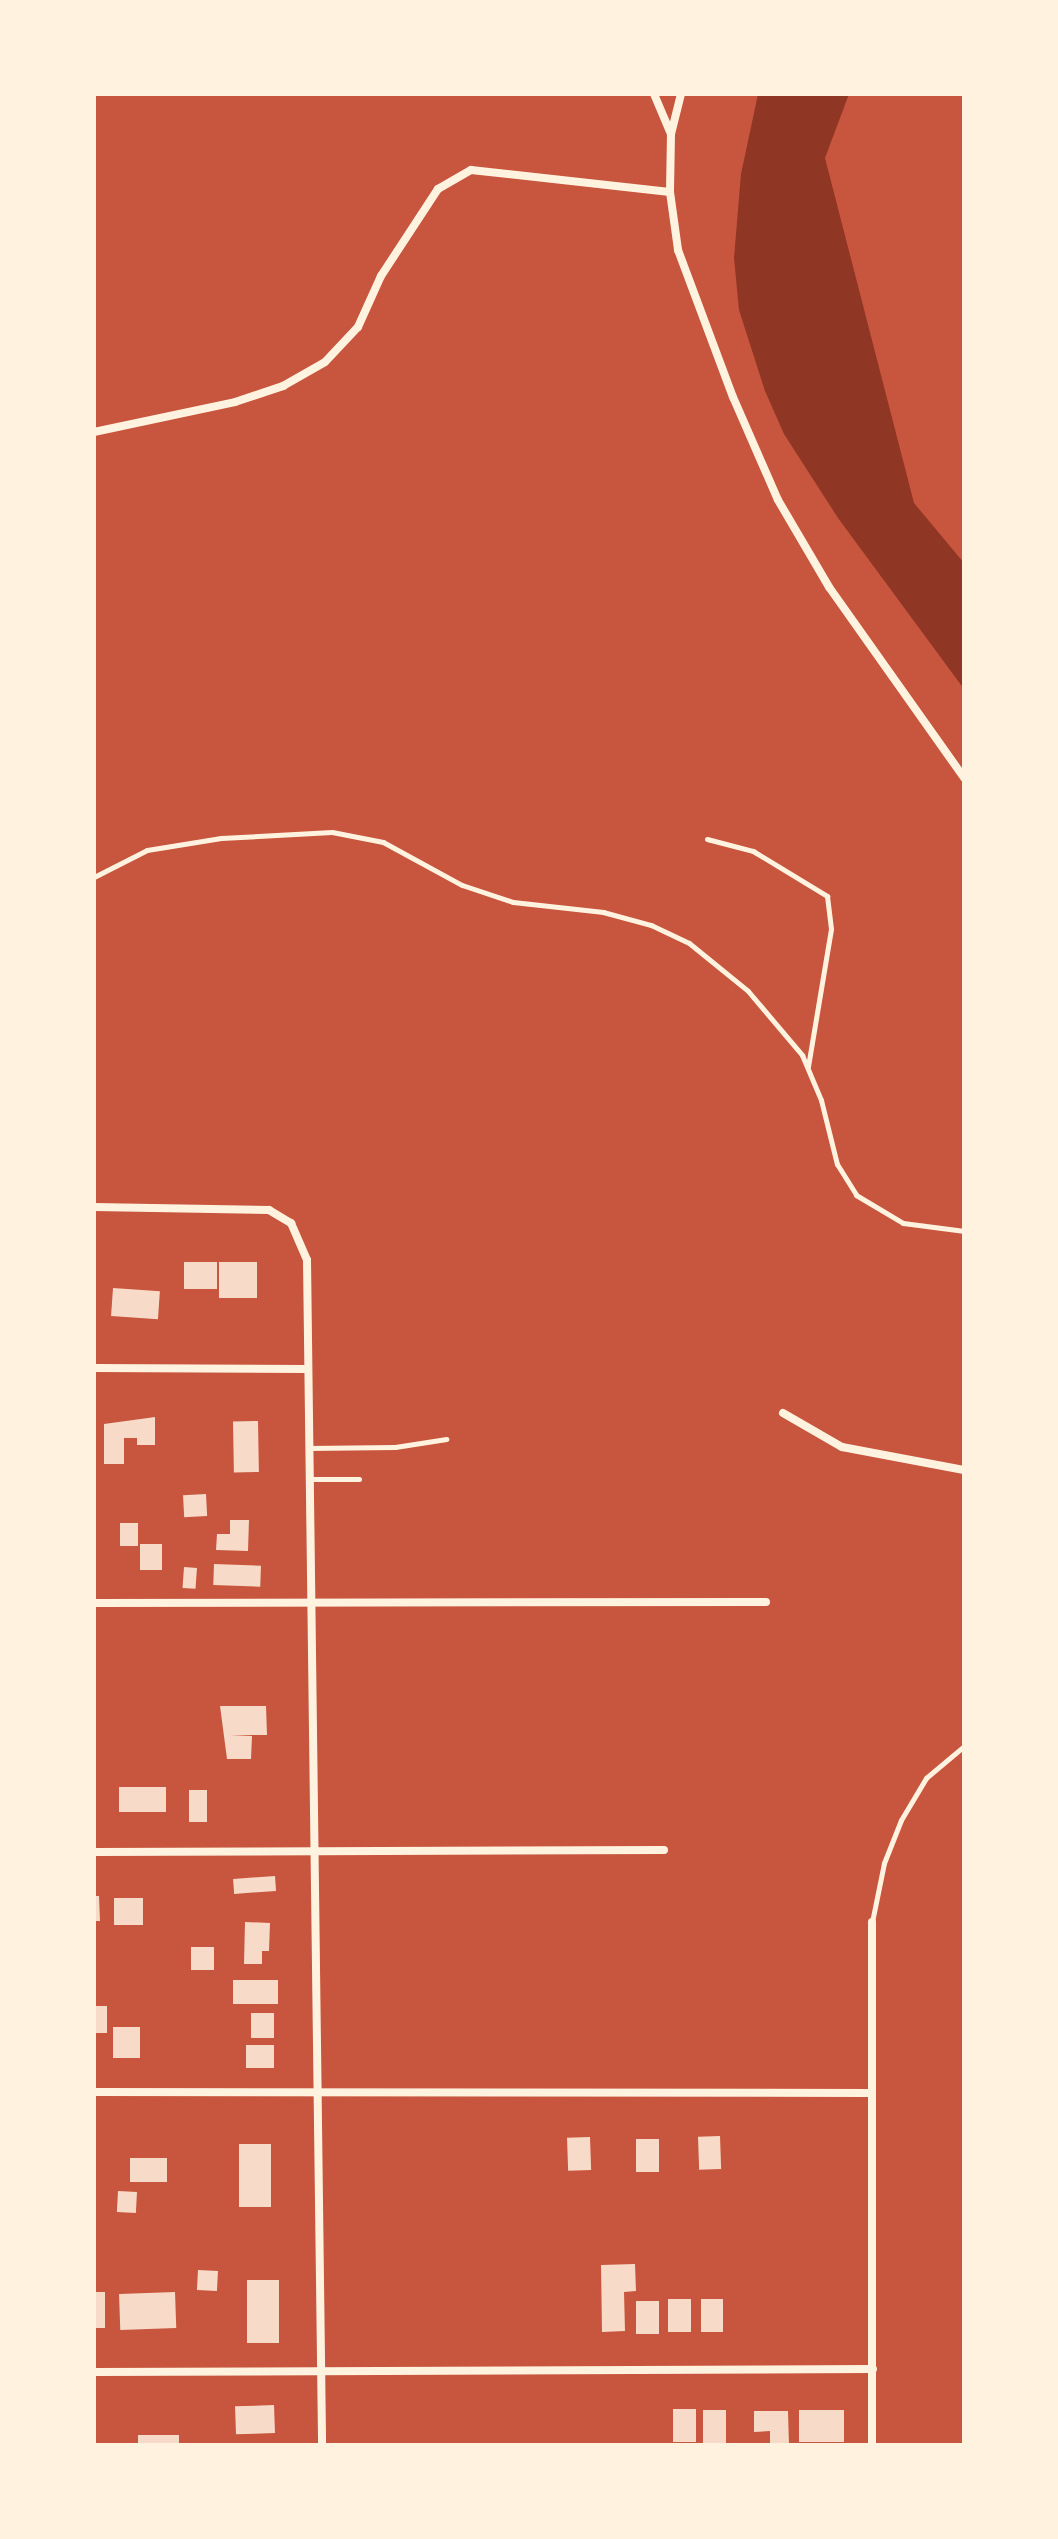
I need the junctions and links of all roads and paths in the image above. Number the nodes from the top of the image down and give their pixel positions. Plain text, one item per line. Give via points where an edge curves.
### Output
1 (654, 94) edge
2 (681, 94) edge
3 (671, 134) junction
4 (670, 192) junction
5 (94, 432) edge
6 (964, 778) edge
7 (707, 839) dead end
8 (94, 877) edge
9 (808, 1068) junction
10 (94, 1207) edge
11 (964, 1231) edge
12 (94, 1368) edge
13 (307, 1369) junction
14 (783, 1413) dead end
15 (446, 1439) dead end
16 (307, 1448) junction
17 (964, 1470) edge
18 (308, 1479) junction
19 (359, 1479) dead end
20 (309, 1601) junction
21 (766, 1602) dead end
22 (94, 1603) edge
23 (964, 1746) edge
24 (664, 1850) dead end
25 (94, 1852) edge
26 (316, 1853) junction
27 (872, 1922) joint
28 (94, 2092) edge
29 (315, 2093) junction
30 (871, 2093) junction
31 (873, 2369) junction
32 (321, 2370) junction
33 (94, 2372) edge
34 (322, 2445) edge
35 (872, 2445) edge

1 - 3 street
2 - 3 street
3 - 4 street
4 - 5 street via 471,170 438,189 381,276 358,327 325,362 283,386 235,402
4 - 6 street via 678,250 778,500 829,587
7 - 9 lane via 753,851 827,896 831,929
8 - 9 lane via 147,850 221,838 332,832 383,842 462,885 513,902 603,912 651,925 689,943 748,991
9 - 11 lane via 837,1164 856,1195 903,1223
10 - 13 street via 269,1210 291,1223 307,1260
12 - 13 street
13 - 16 street
14 - 17 street via 842,1447
15 - 16 lane via 395,1447
16 - 18 street
18 - 19 lane
18 - 20 street
20 - 21 street
20 - 22 street
20 - 26 street
23 - 27 lane via 926,1778 901,1820 884,1863
24 - 26 street
25 - 26 street
26 - 29 street
27 - 30 street
28 - 29 street
29 - 30 street
29 - 32 street
30 - 31 street
31 - 32 street
31 - 35 street
32 - 33 street
32 - 34 street

